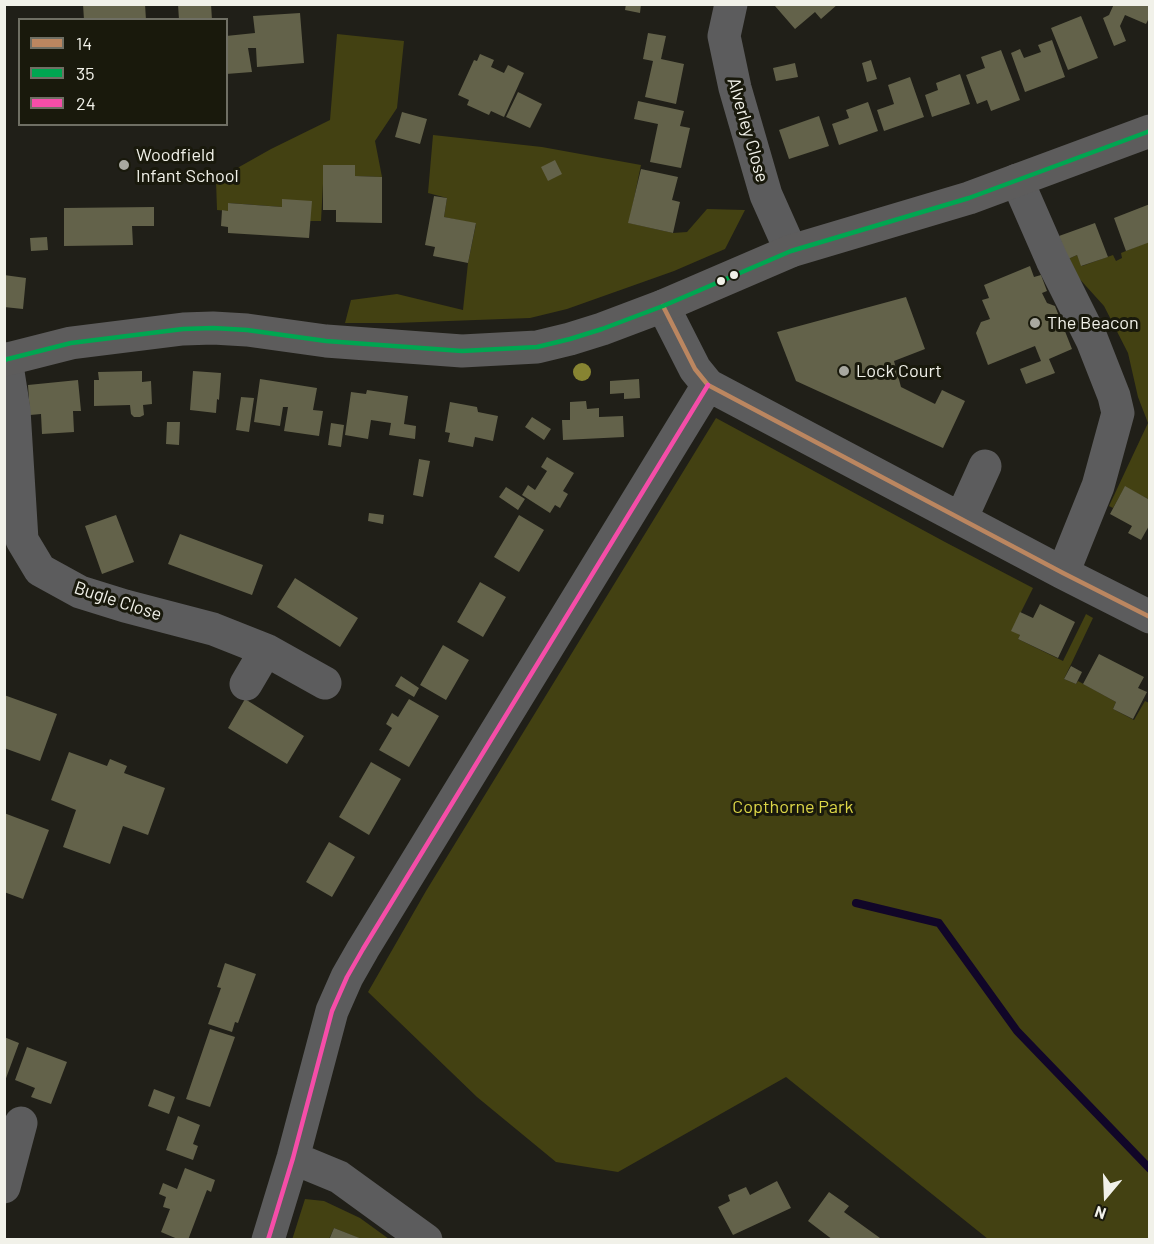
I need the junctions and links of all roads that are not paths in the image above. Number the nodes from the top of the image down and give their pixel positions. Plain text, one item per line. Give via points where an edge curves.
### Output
1 (731, 4) edge
2 (1149, 130) edge
3 (1017, 180) junction
4 (791, 251) junction
5 (663, 306) junction
6 (5, 359) edge
7 (708, 385) junction
8 (985, 466) dead end
9 (961, 519) junction
10 (17, 556) edge
11 (1063, 573) junction
12 (1149, 616) edge
13 (266, 650) junction
14 (325, 683) dead end
15 (246, 684) dead end
16 (21, 1124) dead end
17 (293, 1158) junction
18 (4, 1187) edge
19 (268, 1239) edge
20 (426, 1239) edge

1 - 4 street, Alverley Close via 724,36 735,88 766,195
2 - 3 main road
3 - 4 main road
3 - 11 street via 1092,340 1118,413 1098,486
4 - 5 main road
5 - 6 main road via 537,347 462,351 213,328 70,343
5 - 7 street via 695,369
6 - 10 street, Bugle Close via 14,410 22,540
7 - 9 street
7 - 17 street via 357,958 332,1011
8 - 9 street
9 - 11 street
10 - 13 street, Bugle Close via 80,592 213,629
11 - 12 street
13 - 14 street, Bugle Close
13 - 15 street
16 - 18 street
17 - 19 street
17 - 20 street via 339,1177

